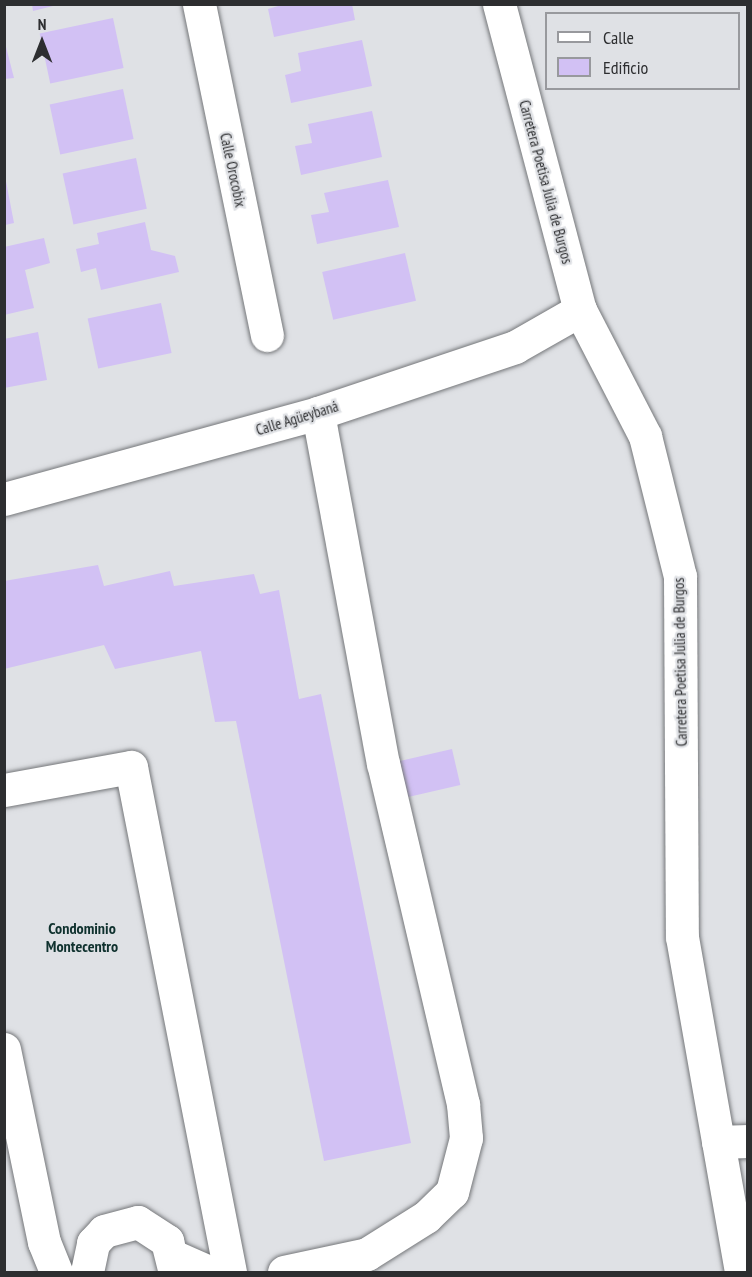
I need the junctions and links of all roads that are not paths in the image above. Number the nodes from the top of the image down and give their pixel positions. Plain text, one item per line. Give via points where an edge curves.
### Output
1 (198, 4) edge
2 (499, 4) edge
3 (580, 310) junction
4 (267, 336) dead end
5 (318, 413) junction
6 (4, 499) edge
7 (4, 790) edge
8 (4, 1049) edge
9 (733, 1141) edge
10 (175, 1265) edge
11 (56, 1272) edge
12 (87, 1272) edge
13 (208, 1272) edge
14 (230, 1272) edge
15 (284, 1272) edge
16 (741, 1272) edge

1 - 4 street, Calle Orocobix
2 - 3 street, Carretera Poetisa Julia de Burgos
3 - 5 street, Calle Agüeybaná via 514,347
3 - 9 street, Carretera Poetisa Julia de Burgos via 645,436 680,576 682,937
5 - 6 street, Calle Agüeybaná
5 - 15 street via 383,764 463,1104 466,1138 452,1192 426,1217 367,1254
7 - 14 street via 131,767
8 - 11 street via 44,1242
9 - 16 street, Carretera Poetisa Julia de Burgos
10 - 12 street via 154,1229 120,1223 93,1243
10 - 13 street

